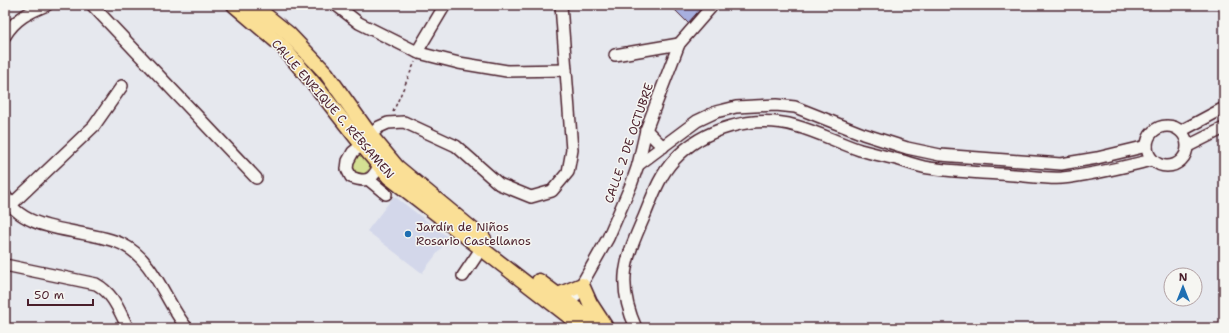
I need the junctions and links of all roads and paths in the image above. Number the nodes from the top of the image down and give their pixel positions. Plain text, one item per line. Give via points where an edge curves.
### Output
1 (47, 5) edge
2 (92, 5) edge
3 (234, 5) edge
4 (253, 5) edge
5 (261, 5) edge
6 (336, 5) edge
7 (445, 5) edge
8 (561, 5) edge
9 (713, 5) edge
10 (274, 22) junction
11 (5, 36) edge
12 (679, 44) junction
13 (418, 52) junction
14 (615, 55) dead end
15 (566, 70) junction
16 (122, 86) dead end
17 (1224, 108) edge
18 (388, 123) junction
19 (1224, 128) edge
20 (646, 130) junction
21 (1181, 131) junction
22 (367, 140) junction
23 (1147, 146) junction
24 (1188, 146) junction
25 (663, 147) junction
26 (916, 150) junction
27 (383, 160) junction
28 (1152, 160) junction
29 (912, 164) junction
30 (638, 165) junction
31 (256, 178) dead end
32 (369, 180) junction
33 (386, 194) dead end
34 (5, 195) edge
35 (11, 205) junction
36 (482, 249) junction
37 (5, 265) edge
38 (463, 276) dead end
39 (582, 285) junction
40 (558, 295) junction
41 (569, 311) junction
42 (128, 328) edge
43 (187, 328) edge
44 (584, 328) edge
45 (602, 328) edge
46 (606, 328) edge
47 (636, 328) edge

1 - 11 street via 19,19
2 - 31 street
3 - 22 main road, CALLE ENRIQUE C. RÉBSAMEN via 282,46 319,90
4 - 10 main road, CALLE ENRIQUE C. RÉBSAMEN
5 - 10 street
6 - 13 street via 359,23
7 - 13 street
8 - 15 street
9 - 12 street, CALLE 2 DE OCTUBRE
10 - 22 main road, CALLE ENRIQUE C. RÉBSAMEN via 326,73
12 - 14 street
12 - 20 street, CALLE 2 DE OCTUBRE
13 - 15 street via 459,63 507,71
13 - 18 path
15 - 18 street via 572,150 568,172 552,191 531,197 500,184 456,146 404,122
16 - 35 street via 94,126
17 - 21 street
18 - 22 street via 379,127
19 - 24 street
20 - 25 street
20 - 30 street, CALLE 2 DE OCTUBRE
21 - 23 street via 1175,127 1162,126 1151,133
21 - 24 street
22 - 27 main road, CALLE ENRIQUE C. RÉBSAMEN
22 - 32 street via 353,152 347,169 351,178
23 - 26 street via 1061,164 940,155
23 - 28 street
24 - 28 street via 1183,159 1172,166 1158,164
25 - 26 street via 697,121 716,112 736,107 776,105 795,107 863,134
25 - 30 street
26 - 29 street
27 - 32 street
27 - 36 main road, CALLE ENRIQUE C. RÉBSAMEN via 389,177
27 - 40 main road, CALLE ENRIQUE C. RÉBSAMEN via 398,167 488,242
28 - 29 street via 1061,178 928,168
29 - 47 street via 860,150 783,123 740,124 705,136 688,147 664,173 631,247 624,286
30 - 39 street, CALLE 2 DE OCTUBRE via 608,238
32 - 33 street
34 - 35 street
35 - 43 street via 26,218 38,223 123,244 146,265
36 - 38 street
36 - 41 main road, CALLE ENRIQUE C. RÉBSAMEN
37 - 42 street via 96,284 107,291
39 - 40 main road
39 - 41 street, CALLE 2 DE OCTUBRE
39 - 46 main road
40 - 41 main road, CALLE ENRIQUE C. RÉBSAMEN
41 - 44 main road, CALLE ENRIQUE C. RÉBSAMEN
41 - 45 main road, CALLE ENRIQUE C. RÉBSAMEN

